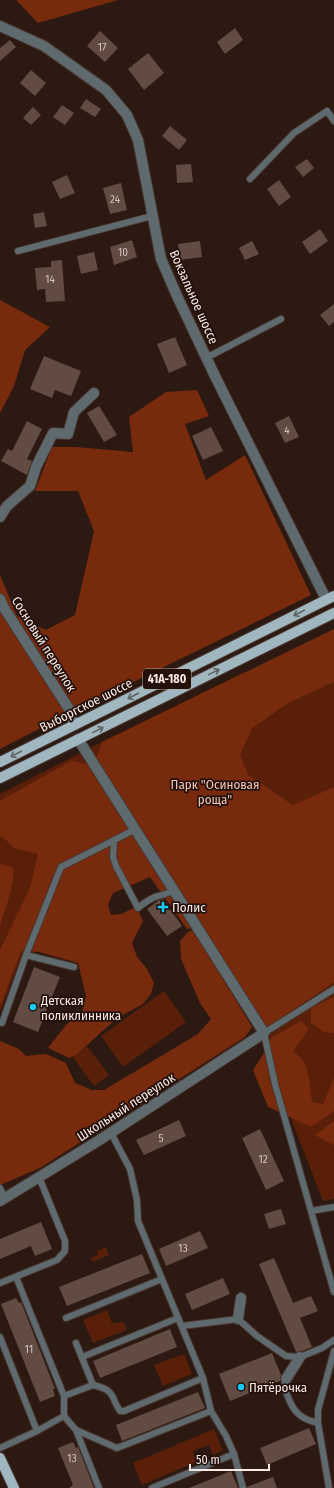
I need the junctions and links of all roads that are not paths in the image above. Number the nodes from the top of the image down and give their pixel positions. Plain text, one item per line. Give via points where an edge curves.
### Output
1 (0, 26) edge
2 (334, 121) edge
3 (250, 179) dead end
4 (152, 216) junction
5 (18, 251) dead end
6 (281, 320) dead end
7 (206, 358) junction
8 (94, 392) dead end
9 (0, 517) edge
10 (0, 598) edge
11 (330, 598) edge
12 (334, 613) edge
13 (74, 725) junction
14 (78, 740) junction
15 (0, 762) edge
16 (0, 778) edge
17 (136, 829) junction
18 (114, 841) junction
19 (174, 890) junction
20 (26, 955) junction
21 (74, 967) dead end
22 (334, 989) edge
23 (2, 1023) dead end
24 (264, 1033) junction
25 (111, 1133) junction
26 (39, 1177) junction
27 (0, 1188) edge
28 (2, 1199) edge
29 (334, 1207) edge
30 (311, 1211) junction
31 (16, 1277) junction
32 (162, 1279) junction
33 (0, 1284) edge
34 (334, 1292) edge
35 (241, 1298) dead end
36 (66, 1318) dead end
37 (178, 1318) junction
38 (238, 1319) junction
39 (182, 1326) junction
40 (0, 1337) edge
41 (334, 1340) edge
42 (76, 1343) dead end
43 (334, 1351) edge
44 (82, 1357) junction
45 (300, 1357) junction
46 (203, 1378) junction
47 (286, 1379) joint
48 (93, 1385) junction
49 (64, 1396) junction
50 (211, 1411) junction
51 (64, 1416) junction
52 (318, 1423) junction
53 (76, 1430) junction
54 (37, 1431) junction
55 (0, 1448) edge
56 (234, 1454) junction
57 (0, 1458) edge
58 (14, 1488) edge
59 (99, 1488) edge
60 (152, 1488) edge
61 (243, 1488) edge
62 (329, 1488) edge

1 - 4 street, Вокзальное шоссе via 44,46 106,90 127,115 138,140
2 - 3 lane via 327,111 294,133
4 - 5 lane
4 - 7 street, Вокзальное шоссе via 161,259
6 - 7 lane
7 - 11 street, Вокзальное шоссе
8 - 9 street via 74,412 68,434 53,433 36,467 30,486 7,506
10 - 13 street, Сосновый переулок via 71,712
11 -> 13 main road, Выборгское шоссе / 41А-180
14 -> 12 main road, Выборгское шоссе / 41А-180
13 -> 15 main road, Выборгское шоссе / 41А-180
14 - 16 main road, Выборгское шоссе / 41А-180
14 - 17 street
17 - 18 lane
17 - 19 street
18 - 19 lane via 113,857 116,866 138,908 153,898 167,895
18 - 20 lane via 61,867
19 - 24 street
20 - 21 lane
20 - 23 lane
22 - 24 lane
24 - 25 street, Школьный переулок
24 - 30 lane via 275,1084
25 - 26 street, Школьный переулок
25 - 32 lane via 130,1169 137,1200 138,1221
26 - 28 street, Школьный переулок
26 - 31 lane via 65,1241 64,1251 57,1260
27 - 28 lane
29 - 30 lane
30 - 34 lane
31 - 33 lane
31 - 49 lane
32 - 36 lane
32 - 37 lane
35 - 38 street
37 - 39 lane
37 - 44 lane
38 - 39 lane
38 - 45 lane via 286,1356
39 - 46 lane
40 - 54 lane
41 - 45 lane
42 - 44 lane
43 - 52 lane via 318,1410
44 - 48 lane
45 - 47 street
46 - 48 lane via 124,1411 118,1409 112,1394 105,1388
46 - 50 lane
47 - 52 lane via 284,1389 295,1411
48 - 49 lane
49 - 51 lane
50 - 53 lane via 117,1448
50 - 56 lane
51 - 53 lane
51 - 54 lane
52 - 62 lane
53 - 59 lane
54 - 55 lane
56 - 60 lane
56 - 61 lane
57 - 58 main road

